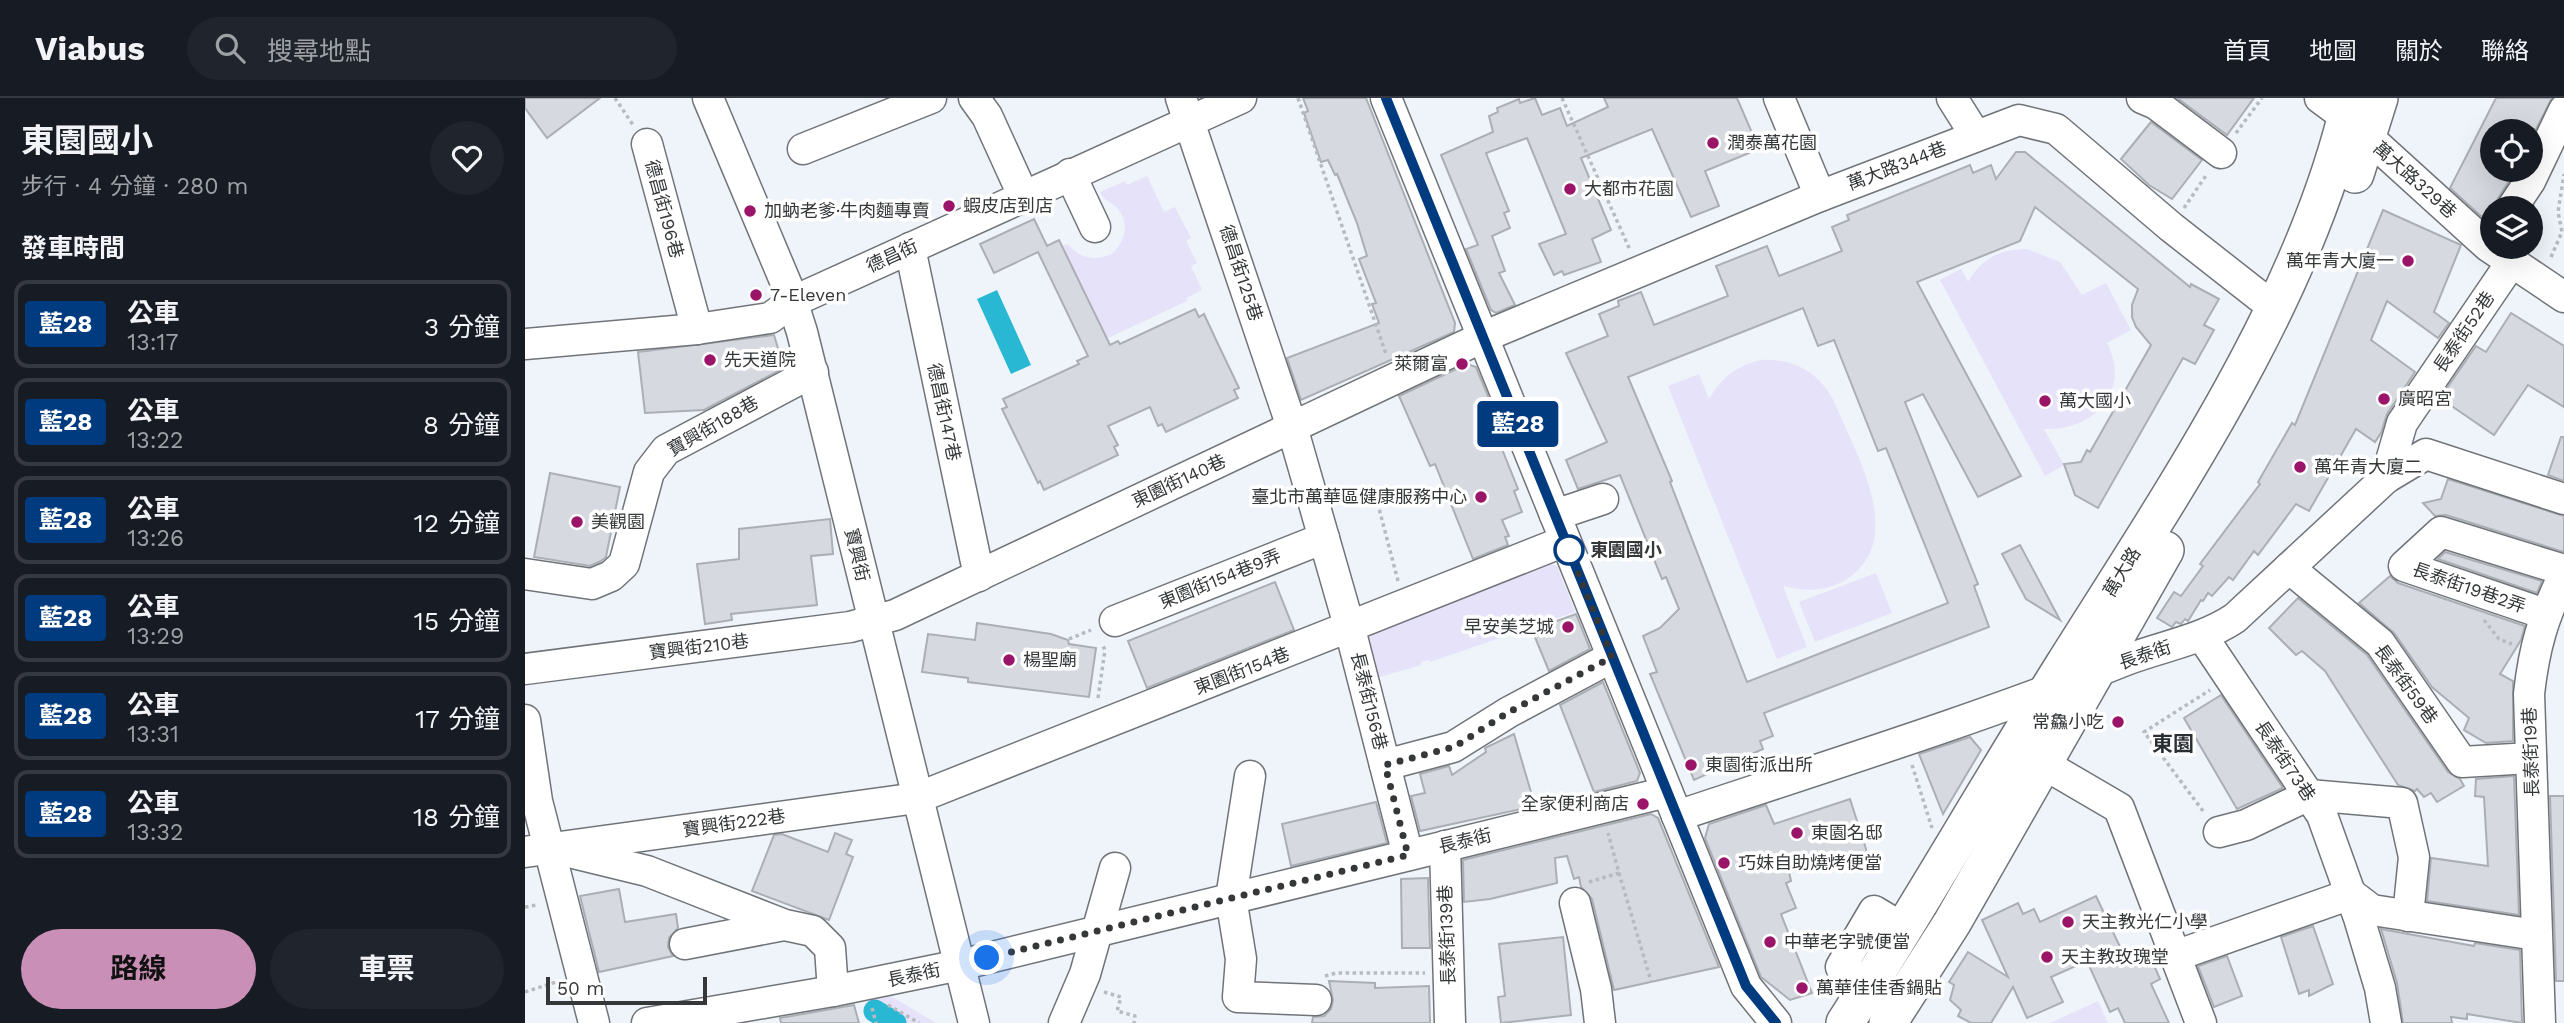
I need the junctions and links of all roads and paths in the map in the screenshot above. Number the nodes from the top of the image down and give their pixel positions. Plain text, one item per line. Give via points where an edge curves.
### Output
1 (615, 98) edge
2 (708, 98) edge
3 (931, 98) edge
4 (974, 98) edge
5 (1241, 98) edge
6 (1298, 98) edge
7 (1386, 98) edge
8 (1562, 98) edge
9 (1779, 98) edge
10 (1952, 98) edge
11 (2142, 98) edge
12 (2379, 98) edge
13 (1186, 108) edge
14 (2564, 110) edge
15 (2346, 113) edge
16 (1976, 136) junction
17 (647, 145) joint
18 (803, 149) dead end
19 (2221, 153) dead end
20 (1070, 174) junction
21 (2564, 174) edge
22 (1023, 195) junction
23 (1820, 196) junction
24 (2520, 196) edge
25 (1095, 227) dead end
26 (2480, 235) edge
27 (910, 248) junction
28 (2492, 259) edge
29 (2509, 259) edge
30 (1640, 271) junction
31 (2552, 290) edge
32 (792, 302) junction
33 (2273, 307) junction
34 (697, 329) junction
35 (1483, 337) junction
36 (525, 344) edge
37 (813, 372) junction
38 (1394, 379) junction
39 (1292, 427) junction
40 (2386, 478) junction
41 (1603, 499) dead end
42 (2564, 499) edge
43 (1320, 524) junction
44 (1560, 528) junction
45 (2289, 568) junction
46 (2564, 572) edge
47 (525, 574) edge
48 (979, 576) junction
49 (1404, 607) junction
50 (2475, 611) dead end
51 (2545, 614) junction
52 (873, 621) junction
53 (1106, 624) junction
54 (1350, 629) junction
55 (2202, 636) junction
56 (1069, 639) dead end
57 (2533, 652) junction
58 (1612, 657) junction
59 (525, 669) edge
60 (2093, 674) junction
61 (2229, 677) junction
62 (2047, 693) junction
63 (525, 720) edge
64 (1108, 723) junction
65 (1903, 740) junction
66 (2532, 758) junction
67 (2042, 763) junction
68 (1385, 765) junction
69 (1251, 776) dead end
70 (2309, 795) junction
71 (917, 798) junction
72 (531, 800) edge
73 (1672, 804) junction
74 (1602, 807) junction
75 (2219, 832) joint
76 (1935, 837) dead end
77 (1445, 846) junction
78 (538, 850) edge
79 (1408, 855) junction
80 (1115, 868) dead end
81 (1619, 873) junction
82 (1577, 894) joint
83 (2351, 894) junction
84 (1231, 898) junction
85 (2408, 916) junction
86 (785, 925) junction
87 (1095, 932) junction
88 (2536, 935) junction
89 (685, 944) dead end
90 (2175, 956) junction
91 (960, 965) junction
92 (1448, 973) junction
93 (1085, 974) junction
94 (581, 975) junction
95 (1651, 981) dead end
96 (833, 991) junction
97 (525, 992) edge
98 (879, 999) dead end
99 (1316, 1000) joint
100 (594, 1023) edge
101 (647, 1023) edge
102 (919, 1023) edge
103 (974, 1023) edge
104 (1064, 1023) edge
105 (1134, 1023) edge
106 (1450, 1023) edge
107 (1600, 1023) edge
108 (1776, 1023) edge
109 (1845, 1023) edge
110 (1888, 1023) edge
111 (2201, 1023) edge
112 (2386, 1023) edge
113 (2540, 1023) edge

1 - 17 path, 德昌街196巷
2 - 32 street, 寶興街
3 - 18 street
4 - 22 street
5 - 13 street, 德昌街
6 - 38 path
7 - 35 street
8 - 30 path
9 - 23 street
10 - 16 street
11 - 19 street
12 - 15 main road, 萬大路
13 - 20 street, 德昌街
13 - 39 street, 德昌街125巷
14 - 24 street
15 - 26 street, 萬大路329巷
15 - 33 main road, 萬大路 via 2308,229
15 - 60 main road, 萬大路 via 2334,227 2267,374
16 - 23 street, 萬大路344巷
16 - 33 street, 萬大路344巷 via 2019,120 2056,129
17 - 34 street, 德昌街196巷
20 - 22 street, 德昌街
20 - 25 street
21 - 31 path
22 - 27 street, 德昌街
23 - 30 street, 萬大路344巷
27 - 32 street, 德昌街
27 - 48 street, 德昌街147巷
28 - 40 street, 長泰街52巷 via 2402,423
29 - 31 street, 萬大路329巷
30 - 35 street, 萬大路344巷
32 - 34 street, 德昌街 via 770,318
32 - 37 street, 寶興街
33 - 62 main road, 萬大路 via 2231,391
34 - 36 street, 德昌街
35 - 38 street, 東園街140巷
35 - 44 street
37 - 47 street, 寶興街188巷 via 666,450 649,472 624,564 611,576 592,584
37 - 52 street, 寶興街
38 - 39 street, 東園街140巷
39 - 43 street
39 - 48 street, 東園街140巷
40 - 42 street, 長泰街 via 2426,454
40 - 45 street, 長泰街
41 - 44 street, 東園街154巷
43 - 49 path via 1375,493
43 - 53 street, 東園街154巷9弄
43 - 54 street
44 - 49 street, 東園街154巷
44 - 58 street
45 - 55 street, 長泰街 via 2235,618
45 - 66 street, 長泰街59巷 via 2380,643 2462,762
46 - 51 street, 長泰街19巷
46 - 51 street, 長泰街19巷2弄 via 2441,532 2404,566
48 - 52 street, 東園街140巷
49 - 54 street, 東園街154巷
50 - 57 path via 2499,639
51 - 57 street, 長泰街19巷
52 - 59 street, 寶興街210巷 via 850,628
52 - 71 street, 寶興街
53 - 56 path
53 - 64 path via 1098,698
54 - 64 street, 東園街154巷
54 - 68 street, 長泰街156巷
55 - 60 street, 長泰街
55 - 61 street, 長泰街73巷
57 - 66 street, 長泰街19巷 via 2529,694
58 - 68 street via 1454,747
58 - 73 street
60 - 62 street, 長泰街
60 - 67 main road, 萬大路
61 - 70 street, 長泰街73巷
61 - 75 path via 2144,732
62 - 65 street, 長泰街
62 - 109 main road, 萬大路
63 - 72 street
64 - 71 street, 東園街154巷
65 - 73 street, 長泰街
65 - 76 path
66 - 88 street, 長泰街19巷
67 - 90 street via 2119,808
67 - 110 main road, 萬大路 via 1952,923
68 - 79 street, 長泰街156巷
69 - 84 street
70 - 75 street via 2246,825
70 - 83 street, 長泰街73巷 via 2322,815
70 - 85 street via 2402,803 2414,857
71 - 78 street, 寶興街222巷
71 - 91 street, 寶興街
72 - 78 street
73 - 74 street, 長泰街
73 - 108 street via 1746,986
74 - 77 street, 長泰街
74 - 81 path
77 - 79 street, 長泰街
77 - 92 street, 長泰街139巷
78 - 86 street via 647,871
78 - 94 street via 561,901
79 - 84 street, 長泰街
80 - 87 street
81 - 82 path
81 - 95 path
82 - 107 street
83 - 85 street via 2372,909
83 - 90 street
83 - 112 street, 長泰街73巷
84 - 87 street, 長泰街
84 - 99 street via 1241,959 1238,997
85 - 88 street
86 - 89 street
86 - 96 street via 813,931 830,948
87 - 91 street, 長泰街
87 - 93 street
88 - 113 street, 長泰街19巷
90 - 111 street
91 - 96 street, 長泰街
91 - 103 street, 寶興街
92 - 99 path via 1336,973 1316,980
92 - 106 street, 長泰街139巷
93 - 104 street
93 - 105 path via 1103,992 1121,997 1117,1010 1135,1016
94 - 97 path
94 - 100 street
96 - 101 street, 長泰街
98 - 102 path

